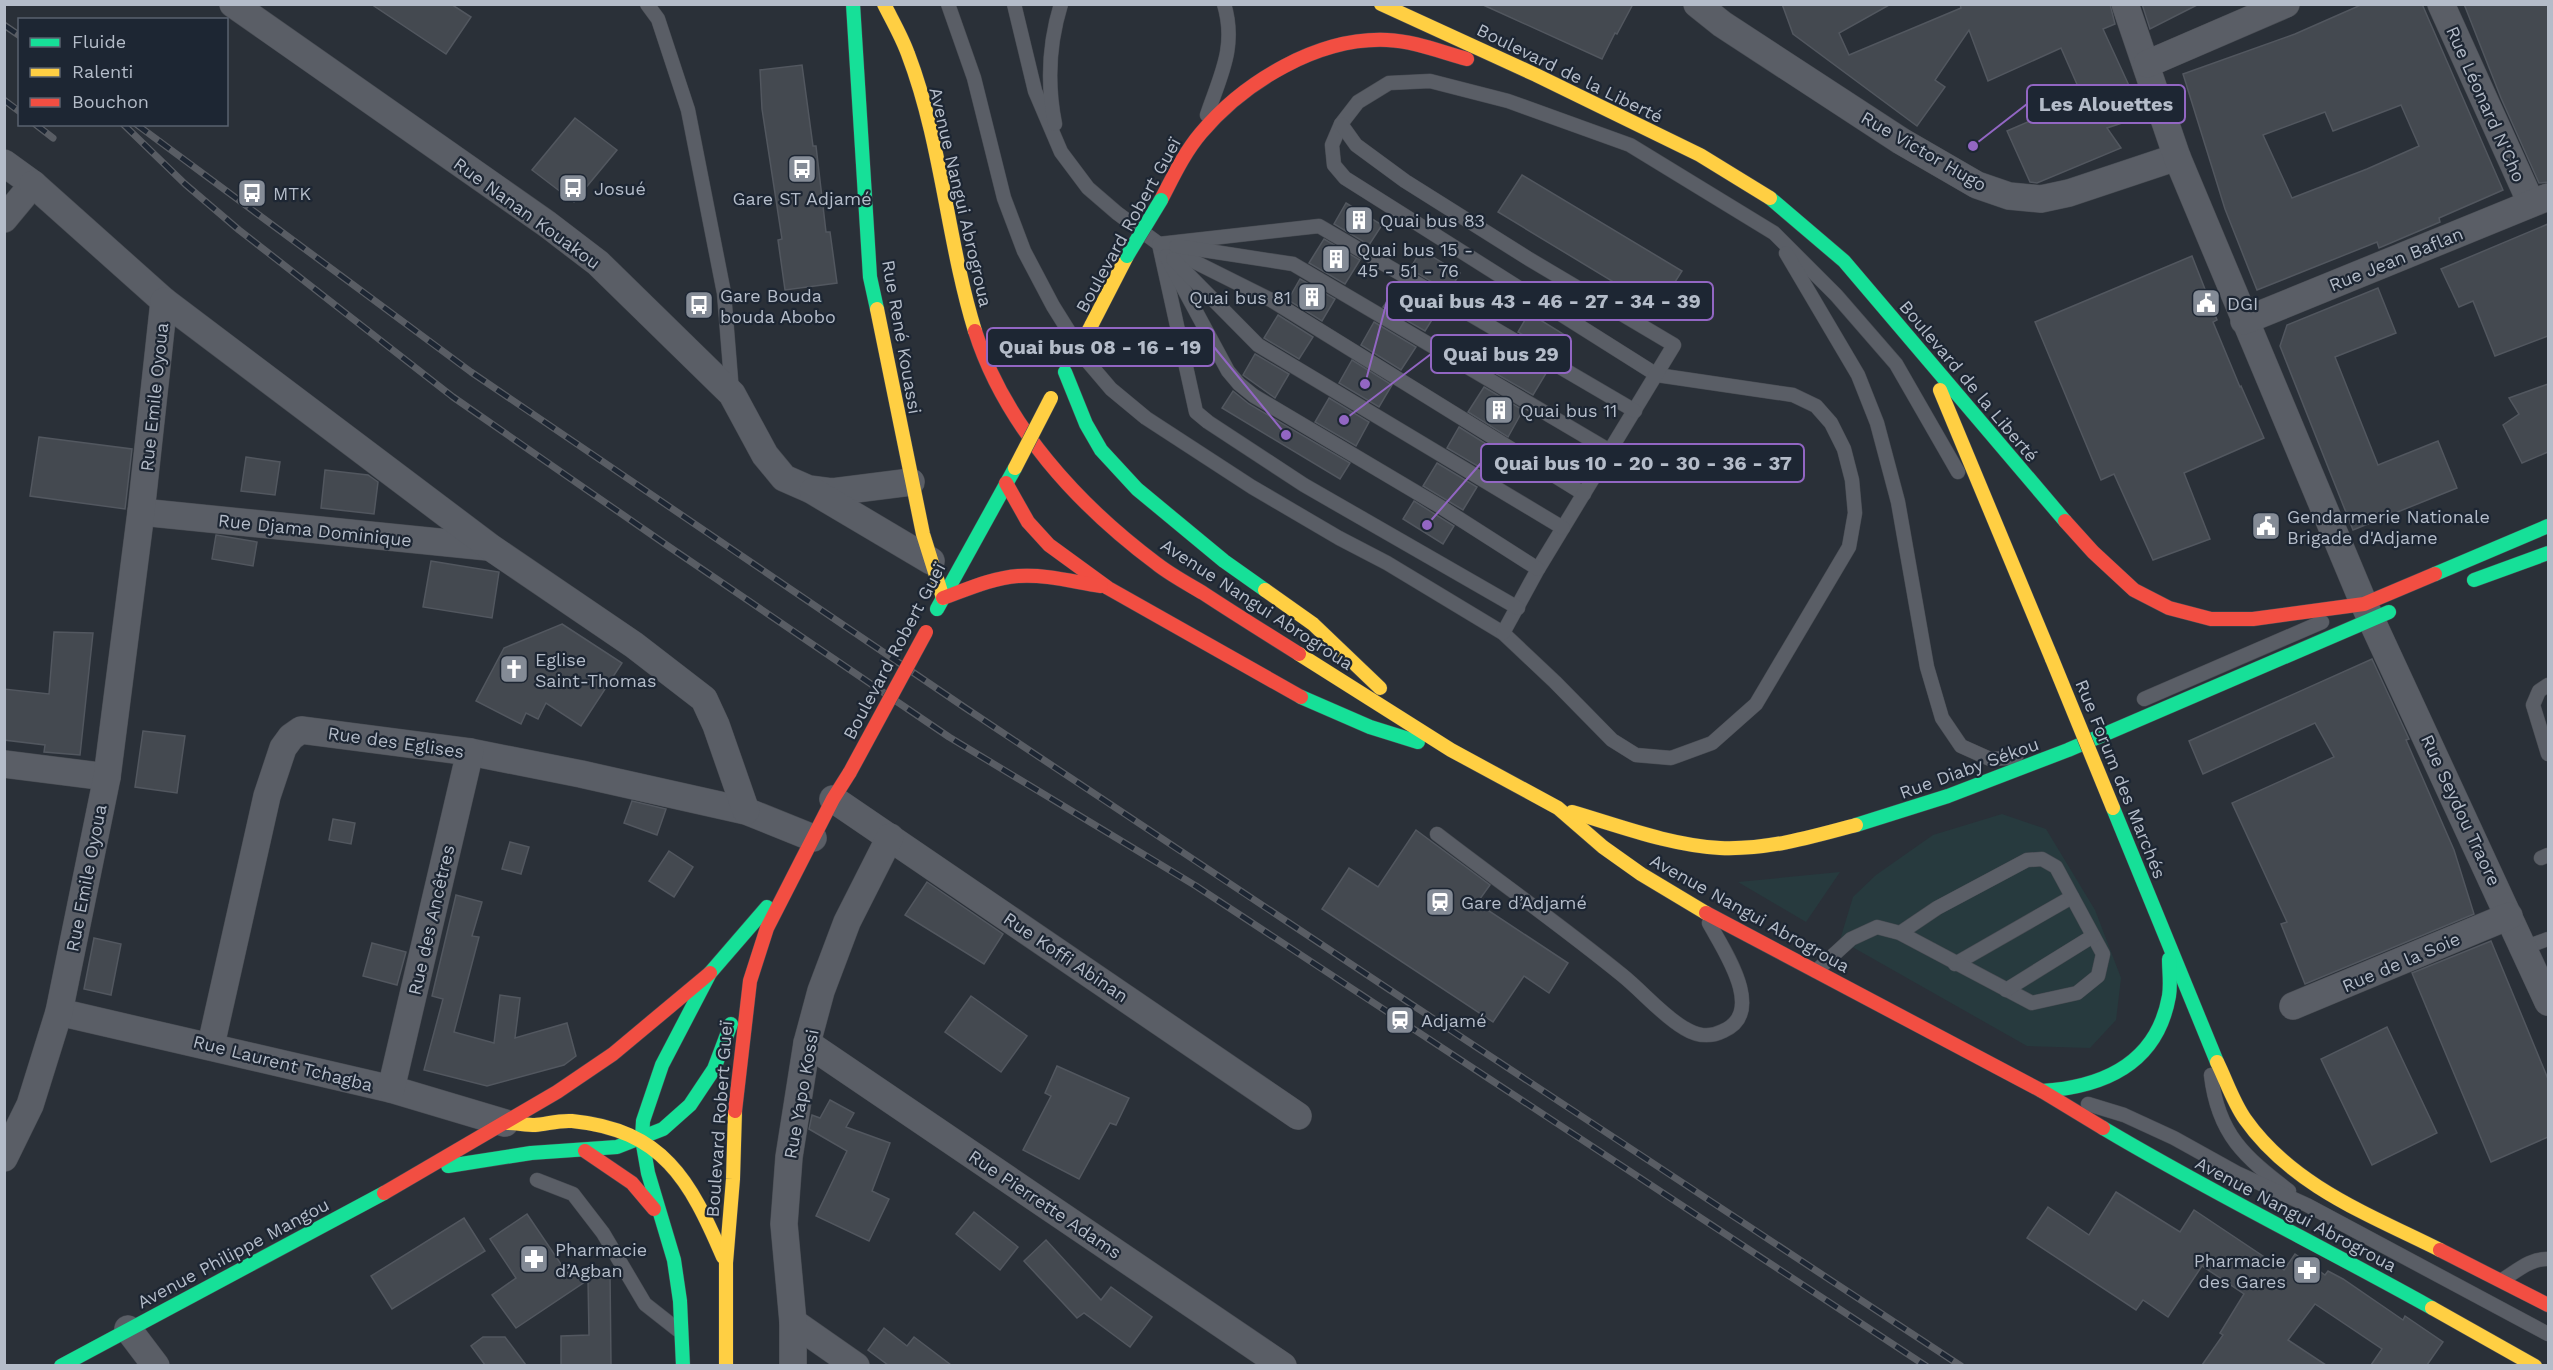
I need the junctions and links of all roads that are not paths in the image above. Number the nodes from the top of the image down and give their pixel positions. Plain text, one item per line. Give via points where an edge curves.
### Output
1 (233, 4) edge
2 (647, 4) edge
3 (853, 4) edge
4 (885, 4) edge
5 (948, 4) edge
6 (1014, 4) edge
7 (1062, 4) edge
8 (1224, 4) edge
9 (1382, 4) edge
10 (1696, 4) edge
11 (2125, 4) edge
12 (2286, 4) edge
13 (2441, 4) edge
14 (2147, 64) junction
15 (1536, 75) junction
16 (1341, 124) junction
17 (1200, 134) junction
18 (1061, 153) junction
19 (2177, 157) junction
20 (4, 163) edge
21 (33, 184) junction
22 (2540, 200) edge
23 (4, 219) edge
24 (1774, 233) junction
25 (1159, 244) junction
26 (164, 301) junction
27 (2244, 321) junction
28 (1928, 361) junction
29 (1065, 372) junction
30 (1657, 375) junction
31 (732, 394) junction
32 (1635, 411) junction
33 (1610, 451) junction
34 (911, 482) junction
35 (1006, 483) junction
36 (809, 489) junction
37 (1584, 494) junction
38 (141, 512) junction
39 (2548, 526) edge
40 (1563, 528) junction
41 (490, 547) junction
42 (2548, 553) edge
43 (931, 561) junction
44 (1538, 568) junction
45 (2460, 586) dead end
46 (1108, 588) junction
47 (943, 598) junction
48 (2406, 606) dead end
49 (1518, 608) junction
50 (2368, 611) junction
51 (1503, 633) junction
52 (2047, 645) junction
53 (2548, 685) edge
54 (2127, 707) dead end
55 (2095, 721) dead end
56 (1418, 728) junction
57 (2063, 735) dead end
58 (2031, 749) dead end
59 (1451, 750) junction
60 (470, 752) junction
61 (2548, 754) edge
62 (4, 764) edge
63 (106, 777) junction
64 (833, 799) junction
65 (1558, 808) junction
66 (746, 811) junction
67 (1437, 834) dead end
68 (890, 837) junction
69 (813, 838) junction
70 (792, 878) junction
71 (2072, 897) junction
72 (1702, 911) junction
73 (2509, 916) junction
74 (1900, 933) junction
75 (2093, 936) junction
76 (2548, 939) edge
77 (2170, 945) junction
78 (2523, 948) junction
79 (1955, 964) junction
80 (1816, 971) junction
81 (710, 973) junction
82 (750, 981) junction
83 (2006, 990) junction
84 (2548, 1002) edge
85 (2293, 1006) dead end
86 (59, 1012) junction
87 (2207, 1041) junction
88 (807, 1043) junction
89 (211, 1046) junction
90 (391, 1089) junction
91 (2042, 1091) junction
92 (1298, 1116) dead end
93 (505, 1123) junction
94 (642, 1139) junction
95 (585, 1151) junction
96 (4, 1158) edge
97 (422, 1172) junction
98 (537, 1180) dead end
99 (2314, 1186) joint
100 (2307, 1205) junction
101 (666, 1230) junction
102 (2548, 1246) edge
103 (2544, 1259) edge
104 (726, 1263) junction
105 (2501, 1280) junction
106 (2548, 1305) edge
107 (794, 1322) junction
108 (128, 1329) junction
109 (682, 1333) junction
110 (2548, 1334) edge
111 (61, 1365) edge
112 (156, 1365) edge
113 (683, 1365) edge
114 (726, 1365) edge
115 (793, 1365) edge
116 (856, 1365) edge
117 (1283, 1365) edge
118 (2535, 1365) edge

1 - 31 street, Rue Nanan Kouakou via 598,263
2 - 31 lane via 658,19 688,110 724,293
3 - 34 main road, Rue René Kouassi via 870,277
4 - 56 main road, Avenue Nangui Abrogroua via 908,53 922,100 963,292 984,359 1006,403 1052,466 1101,518 1158,565
5 - 51 lane via 974,78 1004,198 1024,251 1088,362 1146,418 1252,487
6 - 18 lane via 1035,91
7 - 18 lane via 1050,61 1051,102
8 - 17 lane via 1229,52
9 - 15 main road, Boulevard de la Liberté
10 - 19 street, Rue Victor Hugo via 1901,141 1977,185 2009,196 2041,199 2068,193
11 - 14 street, Rue Seydou Traore
12 - 14 street
13 - 22 street, Rue Léonard N'Cho
14 - 19 street, Rue Seydou Traore
15 - 17 main road, Boulevard Robert Gueï via 1388,40 1353,43 1312,55 1275,73 1230,105
15 - 28 main road, Boulevard de la Liberté via 1700,155 1773,200 1844,261
16 - 24 lane via 1358,102 1389,83 1430,81 1508,101 1630,145
16 - 30 lane via 1332,145 1334,165 1345,178
16 - 30 lane via 1356,145 1405,181 1674,345
17 - 29 main road, Boulevard Robert Gueï, bridge via 1127,256
18 - 25 lane via 1088,188
19 - 27 street, Rue Seydou Traore
20 - 21 street
21 - 23 street
21 - 26 street
22 - 27 street, Rue Jean Baflan
24 - 52 lane via 1836,295 1896,364 1965,486 2030,623
24 - 58 lane via 1858,375 1877,423 1898,502 1927,667 1942,718 1961,746 1990,759 2009,758
25 - 32 lane via 1319,226
25 - 33 lane via 1293,264
25 - 37 lane via 1271,300
25 - 40 lane via 1258,345
25 - 44 lane via 1228,371 1239,384
25 - 49 lane via 1196,412 1304,485
26 - 38 street, Rue Emile Oyoua
26 - 41 street, Rue Emile Oyoua
27 - 50 street, Rue Seydou Traore
28 - 50 main road, Boulevard de la Liberté via 2050,505 2134,590 2169,608 2211,620
28 - 52 main road, Rue Forum des Marchés
29 - 35 main road, Boulevard Robert Gueï, bridge
29 - 56 main road via 1101,450 1137,489 1224,561 1313,624
30 - 32 lane
30 - 51 lane via 1793,395 1816,406 1831,423 1844,449 1856,513 1849,547 1756,704 1712,743 1671,758 1636,755 1612,740
31 - 36 street, Rue Nanan Kouakou via 765,456 784,478
32 - 33 lane
33 - 37 lane
34 - 36 street, Rue Nanan Kouakou via 832,492
34 - 43 main road, Rue René Kouassi
35 - 46 main road via 1028,522 1048,545
35 - 47 main road, Boulevard Robert Gueï
36 - 43 street
37 - 40 lane
38 - 41 street, Rue Djama Dominique
38 - 63 street, Rue Emile Oyoua
39 - 50 main road, Boulevard de la Liberté
40 - 44 lane
41 - 66 street, Rue Emile Oyoua via 634,645 704,699
42 - 45 main road
43 - 47 main road, Rue René Kouassi
44 - 49 lane
46 - 47 main road via 1048,577 1017,576
46 - 59 main road, Avenue Nangui Abrogroua via 1287,691 1370,727
47 - 64 main road, Boulevard Robert Gueï, bridge
48 - 50 main road, Boulevard de la Liberté
49 - 51 lane
50 - 54 lane
50 - 65 main road, Rue Diaby Sékou via 2079,746 1892,815 1789,843 1721,848 1666,840
50 - 73 street, Rue Seydou Traore
52 - 77 main road, Rue Forum des Marchés, bridge
53 - 61 lane via 2539,691 2533,705
55 - 57 lane
56 - 59 main road, Avenue Nangui Abrogroua
59 - 65 main road, Avenue Nangui Abrogroua
60 - 66 street, Rue des Eglises
60 - 89 street, Rue des Eglises via 302,730 291,737 267,796
60 - 90 street, Rue des Ancêtres
62 - 63 street
63 - 86 street, Rue Emile Oyoua
64 - 68 street, Rue Koffi Abinan
64 - 69 main road, Boulevard Robert Gueï
65 - 72 main road, Avenue Nangui Abrogroua via 1622,860
66 - 69 street, Rue des Eglises
67 - 72 lane via 1622,975 1683,1028 1704,1037 1725,1031 1738,1017 1743,999 1735,970
68 - 88 street, Rue Yapo Kossi via 847,922 821,991
68 - 92 street, Rue Koffi Abinan
69 - 70 main road, Boulevard Robert Gueï
70 - 81 main road, Boulevard Robert Gueï
70 - 82 main road, Boulevard Robert Gueï via 767,928
71 - 74 lane via 2056,867 2042,860 2027,860 1937,908
71 - 75 lane
71 - 79 lane
72 - 80 main road, Avenue Nangui Abrogroua
73 - 78 street, Rue Seydou Traore
73 - 85 street, Rue de la Soie
74 - 79 lane
74 - 80 lane via 1877,927 1851,939
75 - 83 lane
75 - 83 lane via 2103,954 2098,975 2077,993 2032,1003
76 - 78 lane
77 - 87 main road, Rue Forum des Marchés
77 - 91 main road via 2169,997 2160,1029 2143,1053 2116,1073 2086,1086
78 - 84 street, Rue Seydou Traore
79 - 83 lane
80 - 91 main road, Avenue Nangui Abrogroua
81 - 93 main road, Avenue Philippe Mangou via 613,1054
81 - 94 main road, Boulevard Robert Gueï via 662,1065 645,1112
82 - 94 main road, Avenue Philippe Mangou via 714,1069 690,1105 663,1130
82 - 104 main road, Boulevard Robert Gueï via 735,1093
86 - 89 street, Rue Laurent Tchagba
86 - 96 street, Rue Emile Oyoua via 30,1105
87 - 99 main road, Rue Forum des Marchés via 2244,1118 2272,1152
87 - 100 lane via 2214,1100 2230,1134 2249,1161
88 - 107 street, Rue Yapo Kossi via 789,1157 784,1224
88 - 117 street, Rue Pierrette Adams
89 - 90 street, Rue Laurent Tchagba
90 - 93 street, Rue Laurent Tchagba
91 - 100 lane, Avenue Nangui Abrogroua via 2124,1115
91 - 118 main road, Avenue Nangui Abrogroua via 2159,1161
93 - 94 main road via 534,1125 569,1120 604,1126
93 - 97 main road, Avenue Philippe Mangou
94 - 95 main road, Avenue Philippe Mangou
94 - 101 main road, Boulevard Robert Gueï
94 - 104 main road, Boulevard Robert Gueï via 676,1169 693,1191
95 - 97 main road, Avenue Philippe Mangou via 490,1158
95 - 101 main road via 619,1171 647,1198
97 - 108 main road, Avenue Philippe Mangou
98 - 109 lane via 573,1194 603,1233 645,1304
99 - 105 main road, Avenue Nangui Abrogroua
100 - 110 lane, Avenue Nangui Abrogroua
101 - 109 main road, Boulevard Robert Gueï via 674,1260
102 - 103 lane
103 - 105 lane
104 - 114 main road, Boulevard Robert Gueï
105 - 106 main road, Avenue Nangui Abrogroua
107 - 115 street, Rue Yapo Kossi
107 - 116 street
108 - 111 main road, Avenue Philippe Mangou
108 - 112 street
109 - 113 main road, Boulevard Robert Gueï

